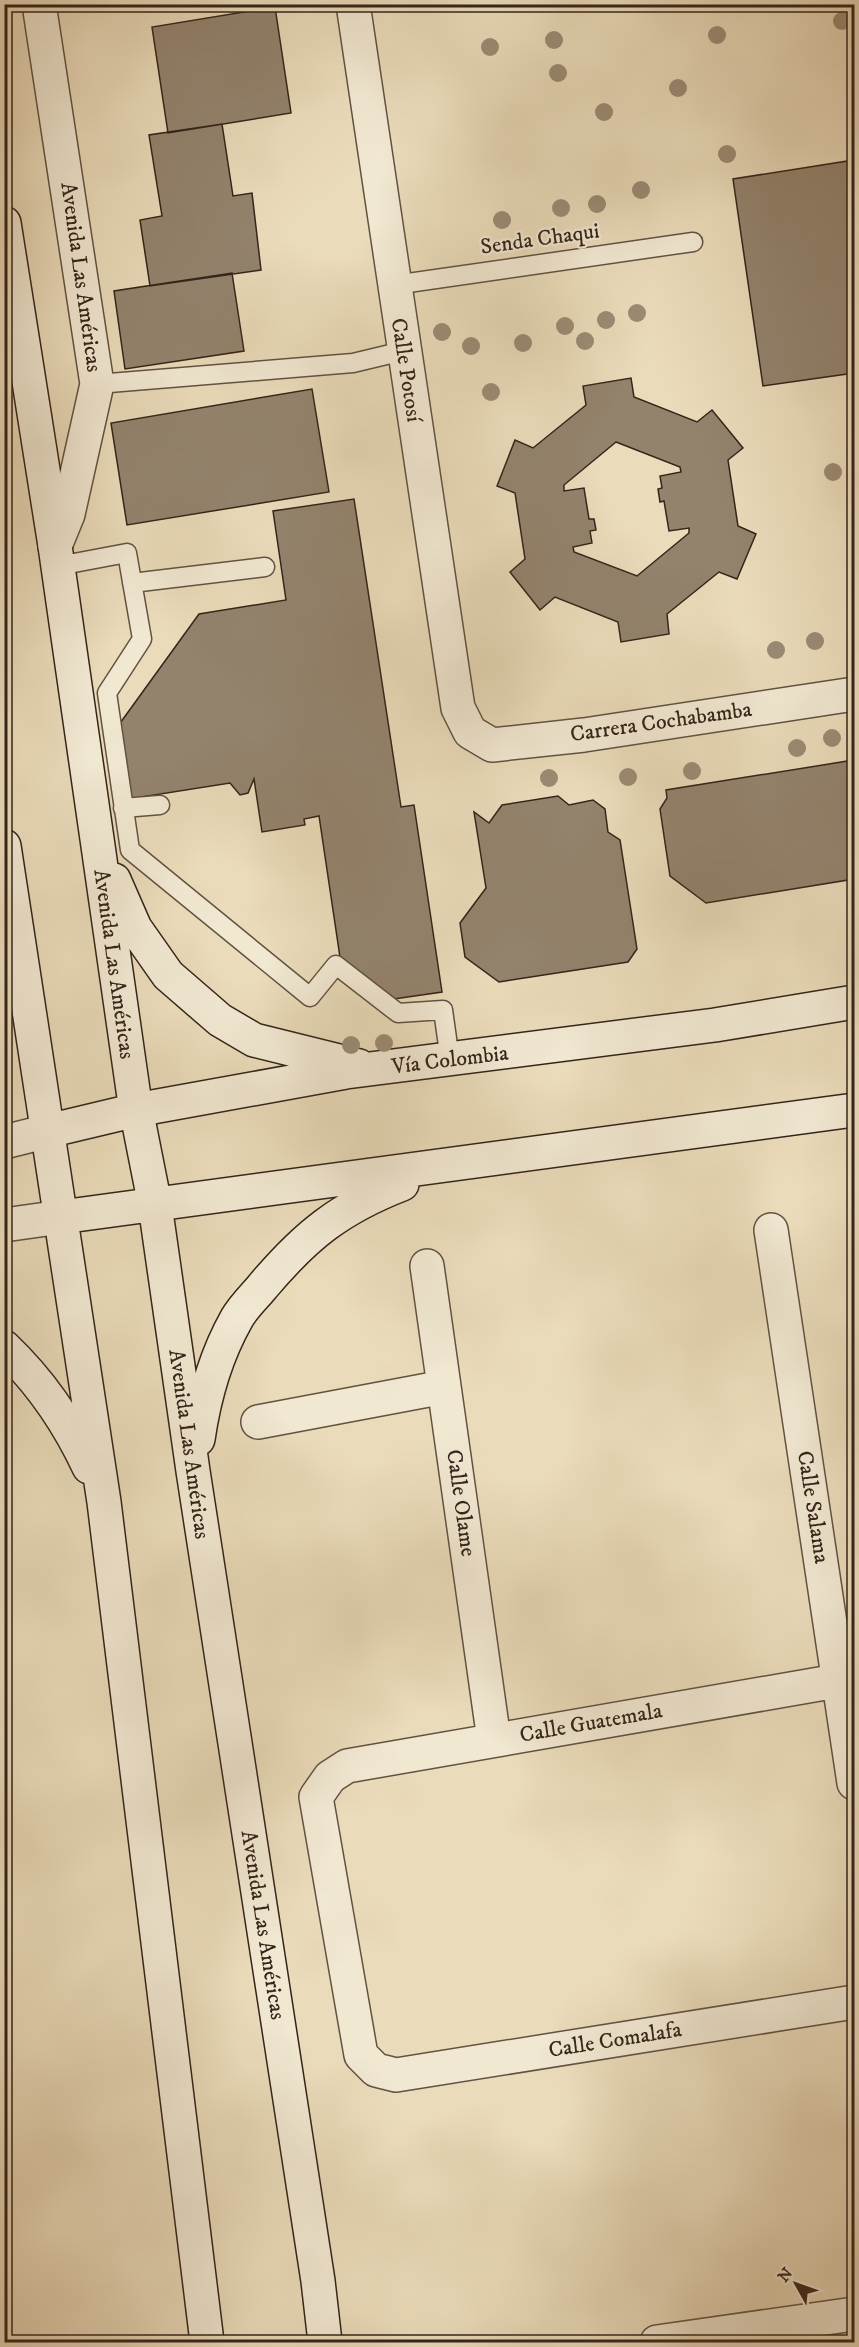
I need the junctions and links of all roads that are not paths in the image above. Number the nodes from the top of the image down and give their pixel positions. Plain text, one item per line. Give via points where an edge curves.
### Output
1 (39, 4) edge
2 (353, 4) edge
3 (4, 223) edge
4 (693, 242) dead end
5 (394, 285) junction
6 (403, 351) junction
7 (97, 384) junction
8 (56, 556) junction
9 (265, 567) dead end
10 (132, 583) junction
11 (855, 694) edge
12 (470, 732) joint
13 (160, 805) dead end
14 (123, 808) junction
15 (94, 823) junction
16 (4, 846) edge
17 (855, 1002) edge
18 (450, 1060) junction
19 (375, 1070) junction
20 (136, 1110) junction
21 (855, 1110) edge
22 (48, 1131) junction
23 (4, 1142) edge
24 (444, 1167) junction
25 (155, 1205) junction
26 (61, 1217) junction
27 (4, 1225) edge
28 (771, 1230) dead end
29 (427, 1266) dead end
30 (4, 1347) edge
31 (444, 1387) junction
32 (258, 1422) dead end
33 (193, 1471) junction
34 (104, 1502) junction
35 (847, 1679) edge
36 (494, 1740) junction
37 (855, 1783) edge
38 (855, 2002) edge
39 (376, 2070) joint
40 (855, 2314) edge
41 (207, 2343) edge
42 (325, 2343) edge
43 (657, 2343) edge

1 - 7 main road, Avenida Las Américas
2 - 5 main road, Calle Potosí
3 - 8 main road, Avenida Las Américas
4 - 5 lane, Senda Chaqui
5 - 6 main road, Calle Potosí
6 - 7 lane via 352,363
6 - 12 main road, Calle Potosí via 458,708
7 - 8 main road, Avenida Las Américas
8 - 10 lane via 127,553
8 - 15 main road, Avenida Las Américas
9 - 10 lane
10 - 14 lane via 142,639 107,693
11 - 12 main road, Carrera Cochabamba via 492,745
13 - 14 lane
14 - 18 lane via 130,850 310,997 336,965 398,1013 443,1010
15 - 19 main road via 135,928 168,975 220,1020 254,1040
15 - 20 main road, Avenida Las Américas
16 - 22 main road
17 - 18 main road, Vía Colombia
18 - 19 main road, Vía Colombia
19 - 20 main road, Vía Colombia
20 - 22 main road, Vía Colombia
20 - 25 main road, Avenida Las Américas
21 - 24 main road
22 - 23 main road, Vía Colombia
22 - 26 main road
24 - 25 main road
24 - 33 main road via 365,1198 322,1225 286,1259 238,1316 203,1402
25 - 26 main road
25 - 33 main road, Avenida Las Américas
26 - 27 main road
26 - 34 main road
28 - 35 main road, Calle Salama
29 - 31 main road, Calle Olame
30 - 34 main road via 28,1369 73,1431
31 - 32 main road
31 - 36 main road, Calle Olame
33 - 42 main road, Avenida Las Américas
34 - 41 main road
35 - 36 main road, Calle Guatemala
35 - 37 main road, Calle Salama
36 - 39 main road, Calle Guatemala via 347,1766 330,1777 316,1797 361,2055
38 - 39 main road, Calle Comalafa via 396,2075
40 - 43 main road

